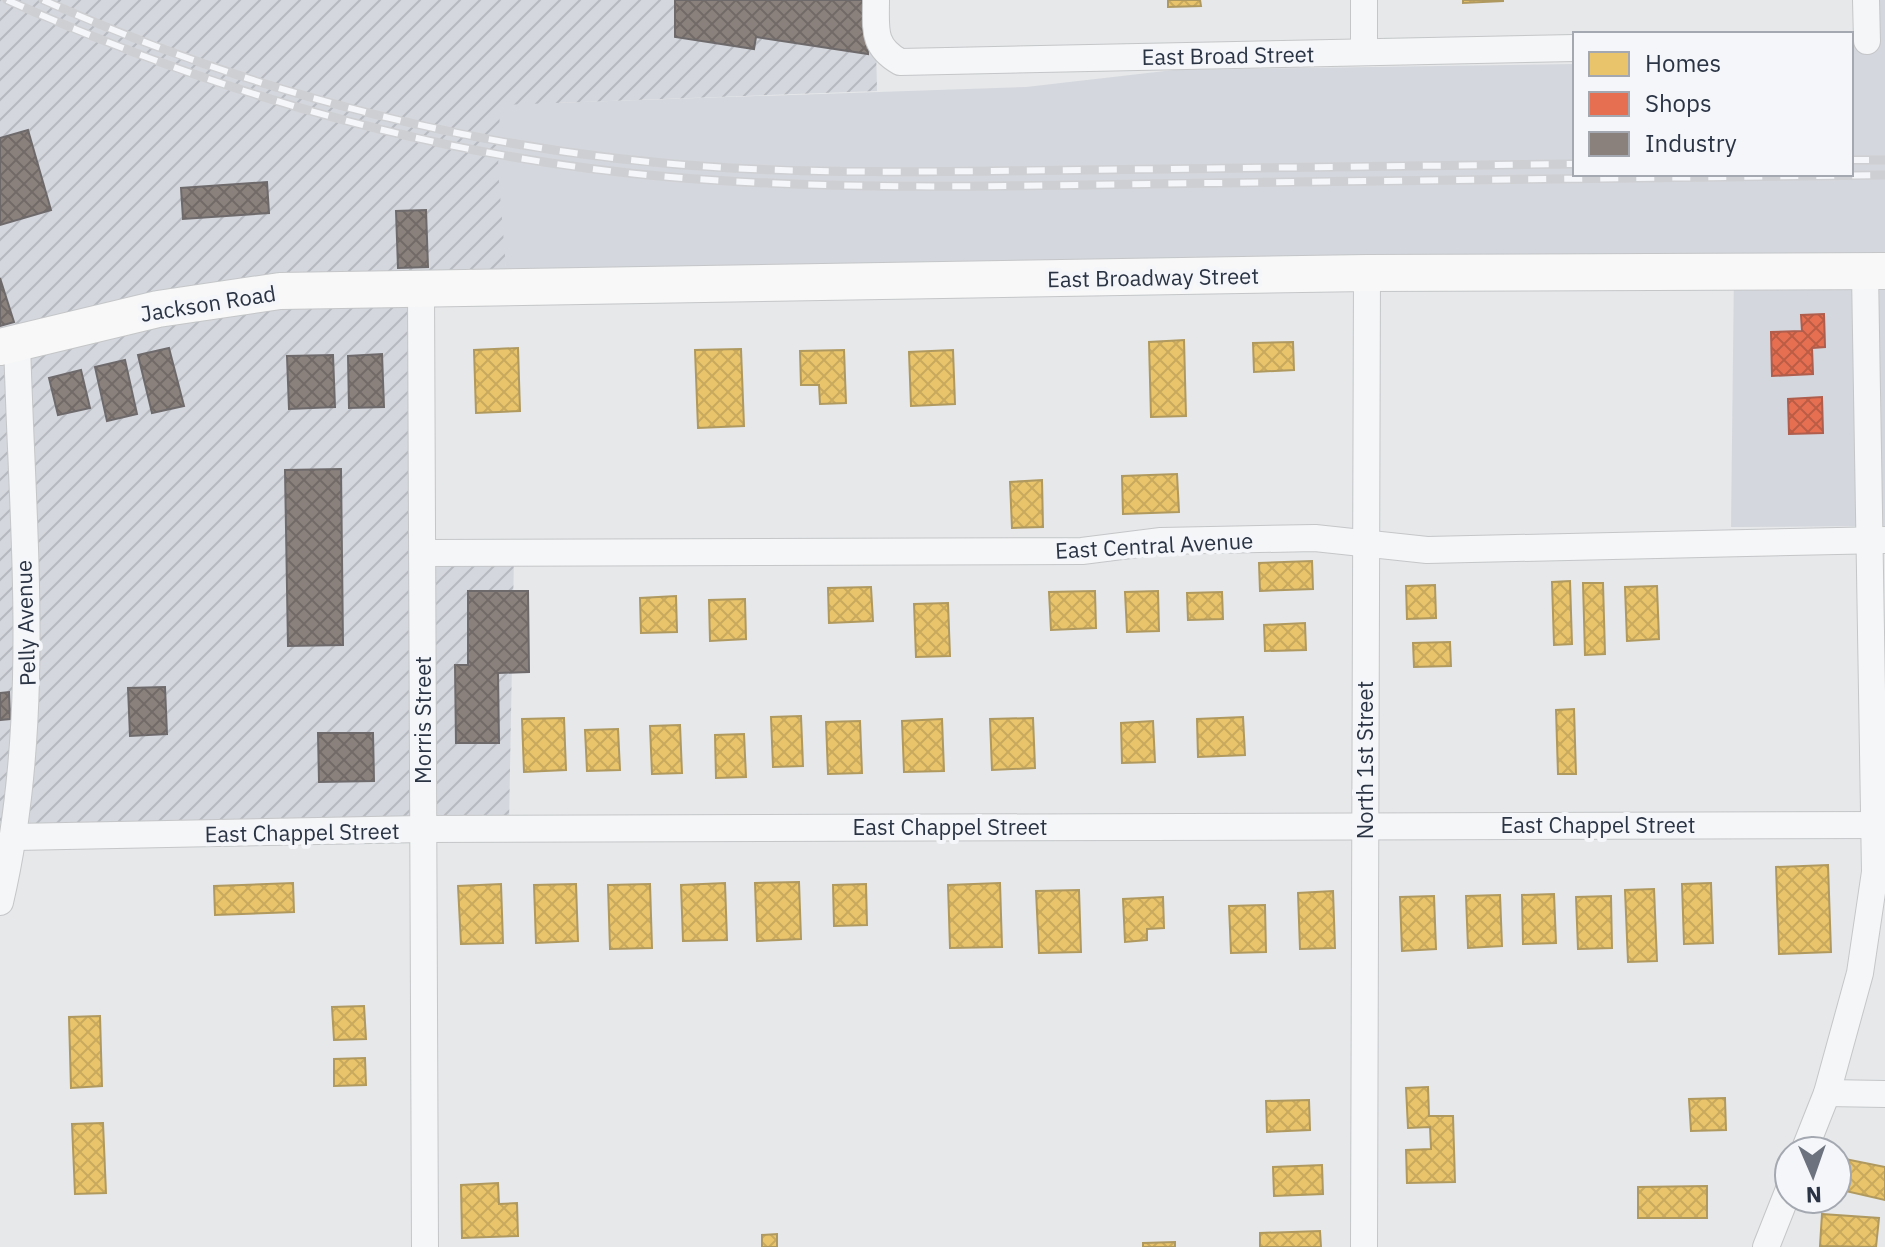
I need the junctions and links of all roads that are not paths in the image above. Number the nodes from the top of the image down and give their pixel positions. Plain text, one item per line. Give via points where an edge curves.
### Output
1 (876, 0) edge
2 (1364, 0) edge
3 (1866, 0) edge
4 (1868, 41) edge
5 (1573, 48) edge
6 (1364, 52) junction
7 (1875, 272) edge
8 (1367, 273) junction
9 (421, 289) junction
10 (8, 344) edge
11 (1878, 540) edge
12 (1365, 544) junction
13 (423, 553) junction
14 (1364, 824) junction
15 (1881, 825) edge
16 (422, 829) junction
17 (15, 837) junction
18 (0, 902) edge
19 (1827, 1093) junction
20 (1885, 1094) edge
21 (1810, 1135) edge
22 (1779, 1215) edge
23 (425, 1247) edge
24 (1364, 1247) edge
25 (1766, 1247) edge

1 - 6 street, East Broad Street via 877,35 884,53 900,62
2 - 6 street
3 - 4 street
5 - 6 street, East Broad Street
7 - 8 main road, East Broadway Street
7 - 11 street
8 - 9 main road, East Broadway Street
8 - 12 street, North 1st Street
9 - 10 main road, Jackson Road via 280,291 158,309
9 - 13 street, Morris Street
10 - 17 street, Pelly Avenue via 27,709
11 - 12 street, East Central Avenue via 1427,550
11 - 15 street
12 - 13 street, East Central Avenue via 1315,538 1161,541 1082,551
12 - 14 street, North 1st Street
13 - 16 street, Morris Street
14 - 15 street, East Chappel Street
14 - 16 street, East Chappel Street
14 - 24 street, North 1st Street
15 - 19 street via 1860,973
16 - 17 street, East Chappel Street
16 - 23 street, Morris Street
17 - 18 street, Pelly Avenue
19 - 20 street
19 - 21 street
22 - 25 street

